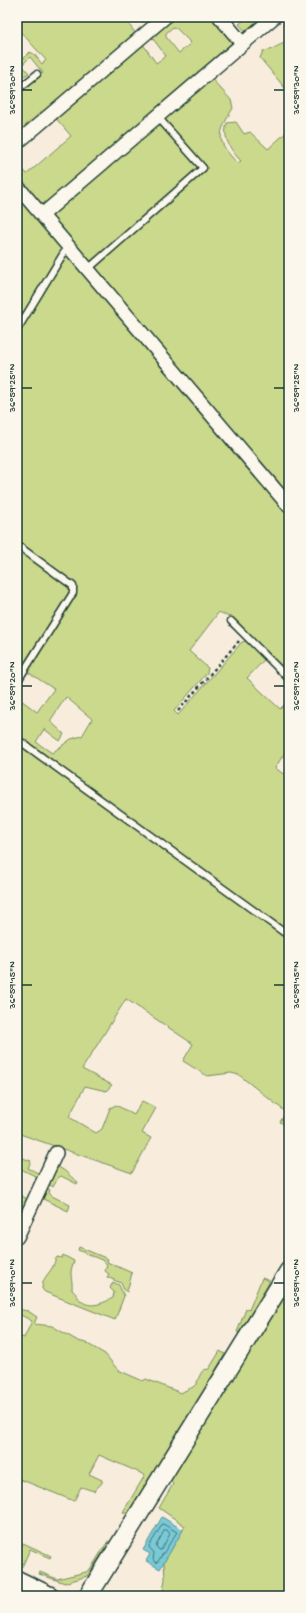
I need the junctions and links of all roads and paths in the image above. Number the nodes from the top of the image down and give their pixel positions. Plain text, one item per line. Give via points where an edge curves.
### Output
1 (165, 17) edge
2 (220, 17) edge
3 (274, 17) edge
4 (242, 43) junction
5 (37, 74) dead end
6 (17, 90) edge
7 (157, 116) junction
8 (17, 143) edge
9 (17, 186) edge
10 (42, 215) junction
11 (68, 246) junction
12 (88, 269) junction
13 (17, 330) edge
14 (289, 506) edge
15 (17, 545) edge
16 (231, 621) dead end
17 (245, 634) junction
18 (289, 679) edge
19 (17, 682) edge
20 (178, 711) dead end
21 (17, 739) edge
22 (289, 936) edge
23 (56, 1154) dead end
24 (17, 1237) edge
25 (289, 1271) edge
26 (17, 1580) edge
27 (50, 1596) edge
28 (88, 1596) edge

1 - 8 street
2 - 4 street
3 - 4 street
4 - 7 street
5 - 6 lane
7 - 10 street
7 - 12 lane via 203,168
9 - 10 street
10 - 11 street
11 - 12 street
11 - 13 lane
12 - 14 street
15 - 19 lane via 73,586 73,593
16 - 17 lane
17 - 18 lane
17 - 20 path
21 - 22 lane
23 - 24 street
25 - 28 street
26 - 27 street

